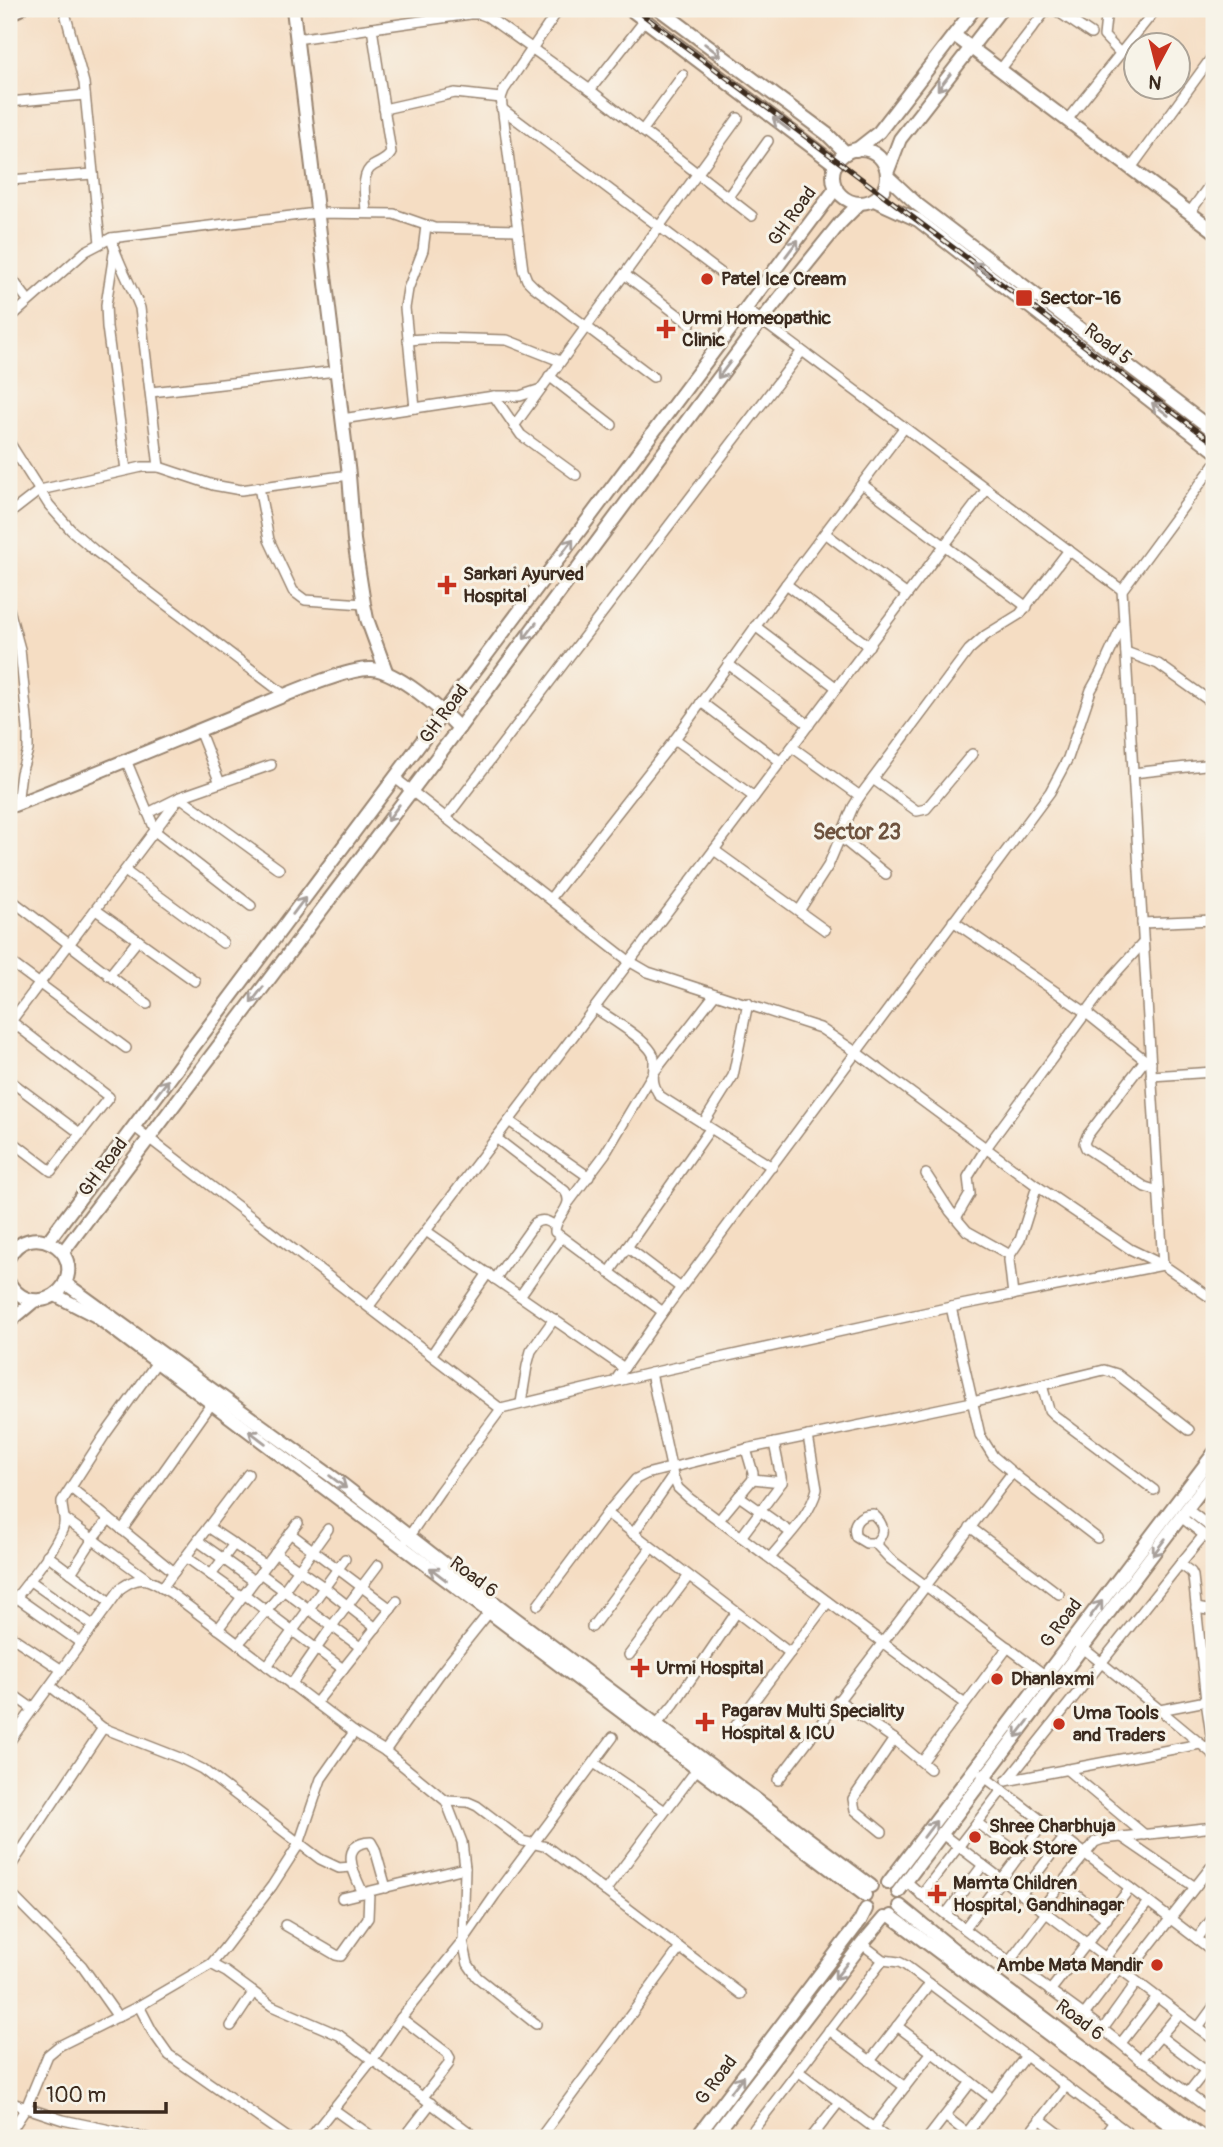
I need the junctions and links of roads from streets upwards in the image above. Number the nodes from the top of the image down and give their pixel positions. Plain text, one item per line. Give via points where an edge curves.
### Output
1 (20, 9) edge
2 (64, 9) edge
3 (293, 9) edge
4 (559, 9) edge
5 (630, 9) edge
6 (974, 9) edge
7 (1001, 9) edge
8 (1047, 9) edge
9 (1054, 9) edge
10 (1113, 9) edge
11 (1156, 9) edge
12 (663, 10) edge
13 (481, 11) edge
14 (9, 13) edge
15 (645, 20) junction
16 (372, 28) junction
17 (1091, 34) dead end
18 (954, 35) junction
19 (296, 39) junction
20 (971, 48) junction
21 (533, 49) junction
22 (1120, 53) junction
23 (1214, 54) edge
24 (1000, 70) junction
25 (683, 75) dead end
26 (590, 90) junction
27 (85, 95) junction
28 (9, 102) edge
29 (501, 103) junction
30 (384, 108) junction
31 (738, 118) dead end
32 (1067, 120) junction
33 (642, 131) junction
34 (768, 141) dead end
35 (851, 152) junction
36 (836, 165) junction
37 (1131, 168) junction
38 (93, 174) junction
39 (698, 175) junction
40 (887, 175) junction
41 (1214, 179) edge
42 (9, 180) edge
43 (836, 188) junction
44 (727, 197) junction
45 (874, 200) junction
46 (860, 203) junction
47 (1189, 212) junction
48 (316, 213) junction
49 (366, 214) junction
50 (752, 216) dead end
51 (660, 225) junction
52 (426, 226) junction
53 (517, 230) junction
54 (1214, 231) edge
55 (111, 238) junction
56 (100, 243) junction
57 (114, 251) junction
58 (721, 272) dead end
59 (624, 274) junction
60 (9, 275) edge
61 (28, 300) junction
62 (746, 309) junction
63 (9, 319) edge
64 (761, 321) junction
65 (690, 324) dead end
66 (585, 327) junction
67 (408, 340) junction
68 (802, 351) junction
69 (560, 361) junction
70 (336, 371) junction
71 (549, 376) junction
72 (653, 377) dead end
73 (538, 390) junction
74 (151, 392) junction
75 (494, 396) junction
76 (415, 408) junction
77 (342, 419) junction
78 (612, 425) dead end
79 (514, 426) junction
80 (904, 428) junction
81 (1214, 431) edge
82 (9, 442) edge
83 (1214, 450) edge
84 (1214, 465) edge
85 (159, 467) junction
86 (126, 470) junction
87 (348, 475) junction
88 (576, 475) dead end
89 (862, 484) junction
90 (259, 487) junction
91 (987, 489) junction
92 (40, 490) junction
93 (9, 514) edge
94 (825, 533) junction
95 (944, 547) junction
96 (1069, 550) junction
97 (786, 584) junction
98 (1122, 590) junction
99 (906, 594) junction
100 (364, 604) junction
101 (1027, 607) junction
102 (9, 609) edge
103 (1124, 622) junction
104 (755, 626) junction
105 (869, 646) junction
106 (1126, 652) junction
107 (728, 664) junction
108 (387, 671) junction
109 (837, 688) junction
110 (285, 695) junction
111 (701, 702) junction
112 (1214, 702) edge
113 (443, 711) junction
114 (809, 725) junction
115 (458, 728) junction
116 (199, 730) junction
117 (674, 739) junction
118 (792, 747) junction
119 (972, 754) dead end
120 (126, 760) junction
121 (781, 762) junction
122 (1214, 764) edge
123 (271, 765) dead end
124 (1133, 773) junction
125 (395, 778) junction
126 (873, 779) junction
127 (220, 783) junction
128 (410, 790) junction
129 (860, 796) junction
130 (180, 797) junction
131 (754, 797) junction
132 (13, 806) edge
133 (148, 813) junction
134 (446, 818) junction
135 (156, 832) junction
136 (840, 837) junction
137 (714, 850) junction
138 (279, 869) dead end
139 (125, 871) junction
140 (886, 874) dead end
141 (9, 898) edge
142 (550, 899) junction
143 (251, 906) dead end
144 (96, 910) junction
145 (799, 911) junction
146 (1214, 920) edge
147 (953, 921) junction
148 (1142, 923) junction
149 (825, 930) dead end
150 (138, 940) junction
151 (223, 943) dead end
152 (1143, 943) junction
153 (69, 946) junction
154 (629, 961) junction
155 (10, 964) edge
156 (109, 976) junction
157 (195, 981) dead end
158 (40, 982) junction
159 (715, 994) junction
160 (748, 1003) junction
161 (147, 1004) dead end
162 (595, 1008) junction
163 (1085, 1012) junction
164 (10, 1022) edge
165 (126, 1048) dead end
166 (856, 1052) junction
167 (1148, 1062) junction
168 (1214, 1072) edge
169 (652, 1075) junction
170 (1152, 1076) junction
171 (9, 1080) edge
172 (509, 1121) junction
173 (133, 1126) junction
174 (707, 1126) junction
175 (81, 1134) junction
176 (149, 1138) junction
177 (496, 1138) junction
178 (9, 1139) edge
179 (986, 1149) junction
180 (772, 1167) junction
181 (926, 1174) dead end
182 (589, 1177) junction
183 (1037, 1186) junction
184 (1158, 1191) junction
185 (569, 1202) junction
186 (956, 1218) junction
187 (554, 1225) junction
188 (426, 1231) junction
189 (561, 1238) junction
190 (47, 1241) junction
191 (11, 1247) edge
192 (627, 1247) junction
193 (63, 1252) junction
194 (1010, 1255) junction
195 (1163, 1265) junction
196 (609, 1272) junction
197 (491, 1276) junction
198 (9, 1283) edge
199 (65, 1283) junction
200 (681, 1288) junction
201 (55, 1295) junction
202 (1013, 1295) junction
203 (520, 1296) junction
204 (1214, 1300) edge
205 (34, 1301) junction
206 (369, 1306) junction
207 (951, 1307) junction
208 (663, 1312) junction
209 (554, 1319) junction
210 (9, 1322) edge
211 (432, 1354) junction
212 (157, 1362) junction
213 (624, 1368) junction
214 (651, 1373) junction
215 (615, 1381) junction
216 (1042, 1385) junction
217 (972, 1402) junction
218 (212, 1403) junction
219 (521, 1403) junction
220 (501, 1409) junction
221 (1189, 1430) dead end
222 (808, 1436) junction
223 (774, 1443) junction
224 (746, 1449) junction
225 (1214, 1453) edge
226 (672, 1472) junction
227 (1012, 1473) junction
228 (1214, 1473) edge
229 (248, 1474) dead end
230 (753, 1479) junction
231 (782, 1482) junction
232 (71, 1488) junction
233 (1154, 1490) dead end
234 (739, 1496) junction
235 (761, 1512) junction
236 (607, 1513) junction
237 (1184, 1513) junction
238 (65, 1519) junction
239 (109, 1519) junction
240 (719, 1520) junction
241 (298, 1523) dead end
242 (208, 1527) junction
243 (970, 1527) junction
244 (328, 1529) dead end
245 (122, 1530) junction
246 (1214, 1530) edge
247 (790, 1532) junction
248 (290, 1533) junction
249 (633, 1534) junction
250 (1204, 1535) junction
251 (741, 1537) junction
252 (1097, 1538) dead end
253 (93, 1539) junction
254 (198, 1541) junction
255 (405, 1541) junction
256 (875, 1543) dead end
257 (1214, 1543) edge
258 (234, 1544) junction
259 (651, 1548) junction
260 (313, 1550) junction
261 (275, 1553) junction
262 (47, 1555) junction
263 (186, 1557) junction
264 (769, 1558) junction
265 (223, 1559) junction
266 (345, 1559) dead end
267 (1180, 1564) junction
268 (378, 1566) dead end
269 (298, 1569) junction
270 (338, 1569) junction
271 (174, 1572) junction
272 (71, 1573) junction
273 (260, 1573) junction
274 (211, 1575) junction
275 (688, 1577) junction
276 (147, 1579) junction
277 (29, 1580) junction
278 (926, 1584) junction
279 (362, 1587) junction
280 (162, 1588) junction
281 (325, 1588) junction
282 (284, 1590) junction
283 (1059, 1594) dead end
284 (243, 1596) junction
285 (16, 1597) junction
286 (397, 1601) dead end
287 (110, 1602) junction
288 (828, 1602) junction
289 (538, 1605) dead end
290 (348, 1606) junction
291 (9, 1607) edge
292 (1196, 1608) junction
293 (310, 1609) junction
294 (391, 1609) junction
295 (492, 1609) junction
296 (267, 1610) junction
297 (1214, 1611) edge
298 (736, 1613) junction
299 (94, 1626) junction
300 (332, 1626) junction
301 (592, 1627) dead end
302 (376, 1628) junction
303 (218, 1629) junction
304 (293, 1631) junction
305 (9, 1634) edge
306 (882, 1642) junction
307 (81, 1643) junction
308 (238, 1644) junction
309 (1078, 1644) junction
310 (360, 1647) junction
311 (1007, 1647) junction
312 (316, 1648) junction
313 (790, 1653) junction
314 (629, 1654) dead end
315 (1102, 1664) junction
316 (267, 1666) junction
317 (344, 1669) junction
318 (62, 1670) junction
319 (1046, 1676) junction
320 (291, 1685) junction
321 (50, 1686) junction
322 (9, 1692) edge
323 (838, 1700) junction
324 (1206, 1701) junction
325 (316, 1703) junction
326 (965, 1704) junction
327 (33, 1709) junction
328 (1160, 1710) junction
329 (656, 1725) junction
330 (103, 1728) junction
331 (13, 1729) edge
332 (733, 1729) dead end
333 (354, 1732) junction
334 (613, 1737) dead end
335 (894, 1739) junction
336 (9, 1742) edge
337 (1200, 1744) junction
338 (385, 1751) junction
339 (1214, 1756) edge
340 (922, 1762) junction
341 (594, 1763) junction
342 (697, 1769) junction
343 (930, 1769) dead end
344 (1066, 1769) junction
345 (984, 1776) junction
346 (778, 1780) dead end
347 (1009, 1780) junction
348 (1003, 1790) junction
349 (446, 1801) junction
350 (665, 1811) junction
351 (978, 1823) junction
352 (1044, 1823) junction
353 (1214, 1827) edge
354 (882, 1832) dead end
355 (942, 1834) junction
356 (1145, 1835) junction
357 (1122, 1837) junction
358 (1064, 1838) junction
359 (299, 1844) junction
360 (533, 1844) junction
361 (959, 1847) junction
362 (1084, 1853) junction
363 (1020, 1854) junction
364 (1214, 1863) edge
365 (983, 1865) junction
366 (352, 1867) junction
367 (466, 1868) junction
368 (9, 1869) edge
369 (1000, 1878) junction
370 (906, 1881) junction
371 (888, 1883) junction
372 (1061, 1883) junction
373 (1195, 1887) junction
374 (386, 1888) junction
375 (1130, 1888) junction
376 (604, 1891) junction
377 (868, 1891) junction
378 (9, 1892) edge
379 (366, 1892) junction
380 (898, 1892) junction
381 (1021, 1894) junction
382 (921, 1895) junction
383 (342, 1898) dead end
384 (1148, 1902) junction
385 (900, 1906) junction
386 (866, 1909) junction
387 (1043, 1911) junction
388 (946, 1914) junction
389 (1214, 1916) edge
390 (887, 1917) junction
391 (1107, 1919) junction
392 (1170, 1919) junction
393 (285, 1925) dead end
394 (965, 1928) junction
395 (1197, 1939) junction
396 (463, 1941) junction
397 (862, 1944) junction
398 (1087, 1944) junction
399 (680, 1948) junction
400 (1214, 1952) edge
401 (1105, 1958) junction
402 (883, 1960) junction
403 (1009, 1962) junction
404 (211, 1964) junction
405 (1123, 1972) junction
406 (1137, 1982) junction
407 (930, 1983) junction
408 (1050, 1991) junction
409 (253, 1993) junction
410 (741, 1994) dead end
411 (1157, 1997) junction
412 (139, 2006) junction
413 (1214, 2008) edge
414 (1179, 2014) junction
415 (1084, 2015) junction
416 (118, 2017) junction
417 (401, 2018) junction
418 (537, 2024) dead end
419 (231, 2026) dead end
420 (897, 2026) junction
421 (1198, 2028) junction
422 (1103, 2029) junction
423 (829, 2030) junction
424 (1160, 2036) junction
425 (1214, 2040) edge
426 (1121, 2043) junction
427 (932, 2052) junction
428 (1026, 2056) junction
429 (373, 2059) junction
430 (1140, 2060) junction
431 (1214, 2060) edge
432 (870, 2061) junction
433 (798, 2071) junction
434 (1206, 2071) junction
435 (971, 2082) junction
436 (1066, 2086) junction
437 (905, 2087) junction
438 (1188, 2094) junction
439 (993, 2099) junction
440 (427, 2100) junction
441 (9, 2102) edge
442 (839, 2102) junction
443 (26, 2108) junction
444 (1213, 2108) edge
445 (333, 2109) junction
446 (945, 2116) junction
447 (1040, 2119) junction
448 (1114, 2122) junction
449 (873, 2128) junction
450 (9, 2134) edge
451 (971, 2136) edge
452 (148, 2138) edge
453 (288, 2138) edge
454 (310, 2138) edge
455 (374, 2138) edge
456 (404, 2138) edge
457 (477, 2138) edge
458 (540, 2138) edge
459 (696, 2138) edge
460 (713, 2138) edge
461 (747, 2138) edge
462 (811, 2138) edge
463 (887, 2138) edge
464 (928, 2138) edge
465 (1026, 2138) edge
466 (1065, 2138) edge
467 (1102, 2138) edge
468 (1135, 2138) edge
469 (1187, 2138) edge
470 (1204, 2138) edge

1 - 14 street
2 - 27 street
3 - 19 street
4 - 21 street
5 - 15 street
6 - 18 street
7 - 20 street
8 - 24 street
9 - 17 street
10 - 22 street via 1106,18 1104,36
11 - 22 street
12 -> 35 street
13 - 16 street
13 - 21 street
15 - 26 street
36 -> 15 street
16 - 19 street
16 - 30 street
18 - 20 street
18 - 35 street via 878,132
19 - 48 street
20 - 24 street
20 -> 40 street via 900,139
21 - 26 street
21 - 29 street via 503,90
22 - 32 street
23 - 37 street
24 - 32 street
25 - 33 street
26 - 33 street
27 - 28 street
27 - 38 street
29 - 30 street via 455,93
29 - 51 street
29 - 53 street
30 - 49 street via 391,153 365,177
31 - 39 street
32 - 37 street
33 - 39 street
34 - 44 street
35 - 36 street
35 - 40 street via 873,153
36 - 43 street
37 - 47 street
38 - 42 street
38 - 56 street
39 - 44 street
39 - 51 street
40 - 45 street via 884,190
40 - 81 street, Road 5 via 918,205
41 - 47 street
43 - 46 street via 845,199
62 -> 43 street, GH Road
44 - 50 street
45 - 46 street
83 -> 45 street, Road 5 via 918,220
46 - 64 street, GH Road
47 - 54 street
48 - 49 street
48 - 55 street
48 - 70 street
49 - 52 street via 394,214
51 - 58 street
51 - 59 street
52 - 53 street
52 - 67 street via 423,250 408,289
53 - 66 street via 527,280
55 - 56 street
55 - 57 street
56 - 61 street
57 - 74 street via 140,307
57 - 86 street via 107,327
59 - 65 street
59 - 66 street
60 - 61 street
61 - 63 street
62 - 64 street
113 -> 62 street, GH Road
64 - 68 street
64 -> 115 street, GH Road
66 - 69 street
66 - 72 street
67 - 69 street via 507,340
67 - 76 street
68 - 80 street
68 - 134 street
69 - 71 street
70 - 74 street
70 - 77 street
71 - 73 street
71 - 78 street
73 - 75 street via 520,396
73 - 79 street
74 - 85 street
75 - 76 street
75 - 79 street
76 - 77 street
77 - 87 street
79 - 88 street
80 - 89 street
80 - 91 street
82 - 92 street
84 - 98 street
85 - 86 street
85 - 90 street via 213,485
86 - 92 street
87 - 90 street
87 - 100 street
89 - 94 street
89 - 95 street
90 - 100 street via 269,540 293,591 305,600
91 - 95 street
91 - 96 street
92 - 93 street
92 - 110 street via 71,530 94,550
94 - 97 street
94 - 99 street
95 - 99 street
95 - 101 street
96 - 98 street
96 - 101 street
97 - 104 street
97 - 105 street
98 - 103 street
99 - 105 street
100 - 108 street
101 - 126 street via 975,643
102 - 132 street via 20,649 28,729 28,750
103 - 106 street
103 - 147 street via 1050,792
104 - 107 street
104 - 109 street
105 - 109 street
106 - 112 street via 1158,664
106 - 124 street
107 - 111 street
107 - 114 street
108 - 110 street via 351,671
108 - 113 street
109 - 114 street
110 - 116 street
111 - 117 street
111 - 121 street
113 - 115 street
113 - 125 street, GH Road
114 - 118 street
115 - 128 street, GH Road
116 - 120 street
116 - 127 street
117 - 131 street
117 - 142 street
118 - 121 street
118 - 129 street
119 - 126 street via 922,811
120 - 132 street
120 - 133 street
121 - 131 street
122 - 124 street
123 - 127 street
124 - 148 street
125 - 128 street
173 -> 125 street, GH Road
126 - 129 street
127 - 130 street
128 - 134 street
128 -> 176 street, GH Road
129 - 136 street
130 - 133 street
130 - 135 street
130 - 138 street
131 - 137 street
133 - 135 street
134 - 142 street
135 - 139 street
135 - 143 street
136 - 140 street
136 - 145 street via 828,866
137 - 145 street
137 - 154 street
139 - 144 street
139 - 151 street
141 - 153 street
142 - 154 street
144 - 150 street
144 - 153 street
145 - 149 street
146 - 148 street
147 - 163 street
147 - 166 street
148 - 152 street
150 - 156 street
150 - 157 street
152 - 163 street
152 - 167 street
153 - 156 street
153 - 158 street
154 - 159 street
154 - 162 street
155 - 158 street
156 - 161 street
158 - 164 street
158 - 165 street
159 - 160 street
159 - 169 street
160 - 166 street via 820,1028
160 - 174 street via 733,1076
162 - 169 street via 648,1046 654,1058
162 - 172 street
163 - 167 street
163 - 179 street
164 - 175 street via 109,1097
166 - 179 street
166 - 180 street
167 - 170 street
167 - 184 street via 1084,1143 1138,1183
168 - 170 street
169 - 174 street via 660,1096
169 - 182 street
170 - 184 street
171 - 175 street
172 - 177 street
172 - 182 street
173 - 176 street
173 - 190 street, GH Road
174 - 180 street
174 - 192 street
175 - 178 street via 51,1171
176 - 193 street, GH Road
176 - 206 street
177 - 185 street via 565,1191
177 - 188 street
179 - 183 street
179 - 186 street via 968,1177 970,1194
180 - 200 street
181 - 186 street
182 - 185 street
183 - 194 street via 1020,1240
183 - 195 street via 1130,1249
184 - 195 street
185 - 187 street
186 - 194 street via 976,1237
187 - 189 street
187 - 197 street via 545,1220 535,1223
188 - 197 street
188 - 206 street
189 - 196 street
189 - 203 street
190 - 191 street via 26,1240
190 - 193 street
192 - 196 street
192 - 200 street
193 - 199 street via 68,1267
194 - 202 street
195 - 202 street
195 - 204 street
196 - 208 street
197 - 203 street
197 - 211 street
198 - 205 street via 23,1298
199 - 201 street
199 -> 255 street, Road 6 via 338,1482
200 - 208 street
201 - 205 street
201 - 212 street, Road 6 via 96,1316
202 - 207 street
203 - 209 street
205 - 210 street
206 - 211 street
207 - 214 street
207 - 217 street
208 - 213 street
209 - 213 street
209 - 219 street via 531,1352
211 - 220 street
212 - 218 street, Road 6
212 - 232 street
213 - 215 street
214 - 215 street
214 - 226 street
215 - 219 street
216 - 217 street
216 - 221 street via 1111,1371
216 - 233 street via 1054,1415
217 - 222 street
217 - 227 street via 988,1450
218 - 245 street
255 -> 218 street, Road 6
219 - 220 street
220 - 255 street
222 - 223 street
222 - 247 street via 817,1489 810,1509
223 - 224 street
223 - 231 street
224 - 226 street
224 - 230 street
309 -> 225 street, G Road
226 - 236 street via 636,1479
226 - 240 street via 678,1488
226 - 249 street
227 - 243 street
227 - 252 street
228 - 237 street, G Road
229 - 242 street
230 - 231 street
230 - 234 street
231 - 235 street
232 - 238 street via 62,1501
232 - 239 street
234 - 235 street
234 - 240 street
235 - 247 street
235 - 251 street
236 - 249 street
236 - 289 street
237 - 246 street
237 - 250 street
237 -> 309 street, G Road
238 - 253 street
238 - 262 street
239 - 245 street
239 - 253 street
240 - 251 street
241 - 248 street
242 - 254 street
242 - 258 street
243 - 278 street
243 - 283 street
244 - 260 street
245 - 271 street
247 - 264 street
248 - 260 street
248 - 261 street
249 - 259 street
250 - 257 street
250 - 267 street
251 - 264 street
253 - 272 street
253 - 276 street
254 - 263 street
254 - 265 street
255 - 295 street, Road 6
256 - 278 street
258 - 265 street
258 - 273 street
259 - 275 street
259 - 301 street
260 - 269 street
260 - 270 street
261 - 269 street
261 - 273 street
262 - 272 street
262 - 277 street
263 - 271 street
263 - 274 street
264 - 288 street
265 - 273 street
265 - 274 street
266 - 270 street
267 - 292 street via 1191,1572
267 - 315 street
268 - 279 street
269 - 281 street
269 - 282 street
270 - 279 street
270 - 281 street
271 - 280 street
272 - 287 street
273 - 282 street
273 - 284 street
274 - 284 street
275 - 298 street
275 - 314 street
276 - 280 street
276 - 287 street via 129,1582
277 - 285 street
277 - 299 street
278 - 306 street
278 - 311 street
279 - 290 street
279 - 294 street
280 - 303 street
281 - 290 street
281 - 293 street
282 - 293 street
282 - 296 street
284 - 296 street
284 - 303 street
285 - 291 street
285 - 307 street
286 - 294 street
287 - 299 street
288 - 306 street
288 - 313 street
290 - 300 street
290 - 302 street
292 - 297 street
292 - 324 street
293 - 300 street
293 - 304 street
294 - 302 street
295 - 329 street, Road 6
295 - 338 street
295 - 342 street, Road 6
296 - 304 street
296 - 308 street
298 - 313 street
298 - 329 street
299 - 307 street
300 - 310 street
300 - 312 street
302 - 310 street
303 - 308 street
304 - 312 street
304 - 316 street
305 - 318 street
306 - 323 street
306 - 326 street
307 - 318 street
308 - 316 street
309 - 315 street
309 - 319 street, G Road
309 -> 345 street, G Road
310 - 317 street
311 - 319 street
311 - 326 street
312 - 317 street
312 - 320 street
313 - 332 street
315 - 328 street
315 - 347 street
316 - 320 street
317 - 325 street
318 - 321 street
319 - 345 street, G Road
320 - 325 street
321 - 327 street
321 - 330 street
322 - 327 street
323 - 335 street
323 - 346 street
324 - 328 street
324 - 339 street
325 - 333 street
326 - 340 street
327 - 331 street
328 - 337 street
329 - 377 street, Road 6
330 - 359 street via 191,1762
330 - 368 street
331 - 336 street
333 - 338 street
333 - 359 street via 321,1779
334 - 341 street
335 - 340 street
335 - 354 street via 853,1799 855,1810
337 - 339 street
337 - 344 street
338 - 349 street
340 - 343 street
341 - 350 street
341 - 360 street
342 - 350 street
342 - 377 street, Road 6
344 - 347 street
344 - 356 street
345 - 347 street
345 - 348 street
345 - 355 street, G Road
371 -> 345 street, G Road
348 - 351 street
348 - 352 street
349 - 360 street via 477,1805 523,1842
349 - 367 street via 462,1842
350 - 376 street
351 - 361 street
351 - 363 street
352 - 358 street
352 - 363 street
353 - 356 street
355 - 361 street
355 - 370 street, G Road
356 - 357 street
357 - 362 street via 1095,1842
357 - 373 street
358 - 362 street
358 - 381 street
359 - 366 street via 339,1868
359 - 404 street
360 - 376 street via 547,1847
360 - 396 street
361 - 365 street
361 - 382 street
362 - 372 street
362 - 375 street
363 - 369 street
364 - 373 street
365 - 369 street
365 - 388 street
366 - 374 street via 352,1852 371,1842
366 - 379 street
367 - 374 street
367 - 396 street
369 - 381 street
369 - 394 street
370 - 380 street, G Road
370 - 382 street
371 - 377 street via 881,1882
371 - 380 street
372 - 387 street
372 - 391 street
373 - 392 street
374 - 379 street
375 - 384 street
375 - 391 street
376 - 399 street
377 - 386 street
378 - 416 street via 82,1966
379 - 383 street
379 - 393 street via 368,1918 341,1956
380 - 385 street
381 - 387 street
382 - 388 street
384 - 392 street
384 - 401 street
385 - 390 street
385 - 470 street, Road 6
386 - 390 street via 877,1918
459 -> 386 street, G Road
387 - 398 street
387 - 403 street
388 - 394 street
389 - 395 street
390 - 397 street, G Road
390 - 469 street, Road 6
391 - 398 street
392 - 395 street
392 - 405 street
394 - 403 street
395 - 400 street
396 - 417 street
396 - 418 street via 468,1964 477,1977
397 - 402 street
397 -> 460 street, G Road
398 - 401 street
398 - 408 street
399 - 410 street
399 - 458 street
401 - 405 street
402 - 407 street via 899,1962
402 - 423 street
403 - 408 street
404 - 409 street
404 - 412 street
405 - 406 street
405 - 415 street
406 - 411 street
406 - 422 street
407 - 420 street
407 - 428 street
408 - 415 street
409 - 419 street
409 - 429 street via 339,2035
411 - 414 street
411 - 426 street
412 - 416 street
412 - 453 street via 169,2055
413 - 421 street
414 - 421 street
414 - 424 street
415 - 422 street
416 - 443 street via 48,2055
417 - 429 street
417 - 440 street via 450,2058
420 - 427 street
420 - 432 street
421 - 425 street
422 - 426 street
423 - 432 street
423 - 433 street
424 - 430 street
424 - 434 street
426 - 430 street
427 - 435 street
427 - 437 street
428 - 436 street
428 - 439 street
429 - 440 street
429 - 445 street
430 - 438 street
431 - 434 street
432 - 437 street
433 - 442 street
433 - 461 street
434 - 438 street
435 - 439 street
435 - 446 street
436 - 447 street
436 - 448 street
437 - 449 street
438 - 444 street
439 - 451 street
440 - 456 street
440 - 457 street
441 - 443 street
442 - 449 street
442 - 462 street
443 - 450 street
443 - 452 street
445 - 454 street
445 - 455 street
446 - 451 street
446 - 464 street
447 - 465 street
447 - 466 street
448 - 467 street
448 - 468 street
449 - 463 street

